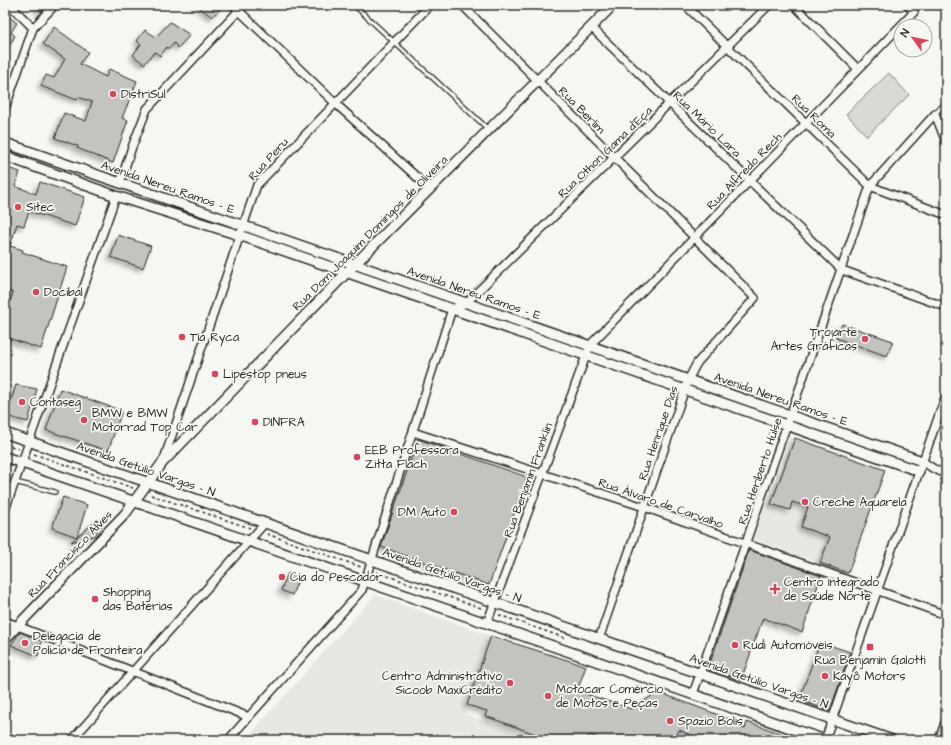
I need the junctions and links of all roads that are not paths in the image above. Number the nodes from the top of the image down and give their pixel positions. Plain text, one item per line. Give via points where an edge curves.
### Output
1 (10, 5) edge
2 (55, 5) edge
3 (232, 5) edge
4 (244, 5) edge
5 (354, 5) edge
6 (430, 5) edge
7 (462, 5) edge
8 (613, 5) edge
9 (685, 5) edge
10 (769, 5) edge
11 (794, 5) edge
12 (907, 5) edge
13 (238, 11) junction
14 (591, 27) junction
15 (33, 28) junction
16 (394, 43) junction
17 (727, 47) junction
18 (858, 69) junction
19 (538, 81) junction
20 (946, 102) edge
21 (336, 104) junction
22 (670, 104) junction
23 (5, 109) edge
24 (935, 114) junction
25 (806, 124) junction
26 (489, 130) junction
27 (946, 142) edge
28 (5, 143) edge
29 (5, 156) edge
30 (615, 158) junction
31 (750, 181) junction
32 (120, 183) junction
33 (870, 186) junction
34 (430, 189) junction
35 (116, 196) junction
36 (946, 215) edge
37 (242, 225) junction
38 (239, 235) junction
39 (695, 238) junction
40 (355, 264) junction
41 (842, 270) junction
42 (346, 272) junction
43 (412, 284) junction
44 (408, 294) junction
45 (754, 298) joint
46 (466, 303) junction
47 (946, 307) edge
48 (452, 309) junction
49 (590, 345) junction
50 (586, 356) junction
51 (688, 380) junction
52 (684, 390) junction
53 (946, 395) edge
54 (739, 397) junction
55 (735, 407) junction
56 (792, 415) junction
57 (788, 426) junction
58 (413, 432) junction
59 (5, 433) edge
60 (857, 438) junction
61 (29, 441) junction
62 (854, 449) junction
63 (5, 457) edge
64 (922, 461) junction
65 (22, 462) junction
66 (163, 462) junction
67 (934, 469) junction
68 (919, 471) junction
69 (946, 474) edge
70 (542, 475) junction
71 (15, 482) junction
72 (147, 483) junction
73 (55, 492) dead end
74 (136, 502) junction
75 (644, 507) junction
76 (5, 510) edge
77 (265, 523) junction
78 (250, 541) junction
79 (747, 543) junction
80 (372, 560) junction
81 (366, 581) junction
82 (877, 589) junction
83 (494, 602) junction
84 (946, 615) edge
85 (5, 621) edge
86 (487, 623) junction
87 (18, 626) junction
88 (5, 639) edge
89 (599, 639) junction
90 (134, 671) junction
91 (701, 674) junction
92 (694, 694) junction
93 (249, 717) junction
94 (832, 719) junction
95 (946, 720) edge
96 (72, 740) edge
97 (228, 740) edge
98 (825, 740) edge
99 (892, 740) edge
100 (940, 740) edge

1 - 15 street
2 - 15 street
3 - 13 street
4 - 13 street
5 - 16 lane
6 - 16 street, Rua Peru
7 - 19 street, Rua Berlim
8 - 14 street, Rua Dom Joaquim Domingos de Oliveira
9 - 17 street, Rua Roma
10 - 17 street, Rua Othon Gama d'Eça
11 - 18 street
12 - 18 street, Rua Alfredo Rech via 914,12
13 - 21 street
13 - 32 street via 147,109
14 - 19 street, Rua Dom Joaquim Domingos de Oliveira
14 - 22 street, Rua Mário Lara
15 - 23 street
16 - 21 street, Rua Peru
16 - 26 lane
17 - 22 street, Rua Othon Gama d'Eça
17 - 25 street, Rua Roma
18 - 25 street, Rua Alfredo Rech
19 - 26 street, Rua Dom Joaquim Domingos de Oliveira
19 - 30 street, Rua Berlim
20 - 24 lane
21 - 34 street
21 - 37 street, Rua Peru via 257,185
22 - 30 street, Rua Othon Gama d'Eça
22 - 31 street, Rua Mário Lara
24 - 27 street
24 - 33 street, Rua Heriberto Hülse
25 - 31 street, Rua Alfredo Rech
25 - 33 street, Rua Roma
26 - 34 street, Rua Dom Joaquim Domingos de Oliveira
28 - 32 street, Avenida Nereu Ramos - E
29 - 35 street, Avenida Nereu Ramos - E
30 - 39 street, Rua Berlim
30 - 46 street, Rua Othon Gama d'Eça
31 - 39 street, Rua Alfredo Rech
31 - 41 street, Rua Mário Lara
32 - 37 street, Avenida Nereu Ramos - E
33 - 36 street, Rua Roma
33 - 41 street, Rua Heriberto Hülse
34 - 40 street, Rua Dom Joaquim Domingos de Oliveira
35 - 38 street, Avenida Nereu Ramos - E
35 - 61 street
37 - 38 street, Rua Peru
37 - 40 street, Avenida Nereu Ramos - E
38 - 42 street, Avenida Nereu Ramos - E
38 - 66 street, Rua Peru
39 - 45 street, Rua Berlim
39 - 49 street, Rua Alfredo Rech
40 - 42 street, Rua Dom Joaquim Domingos de Oliveira
40 - 43 street, Avenida Nereu Ramos - E
41 - 47 street
41 - 56 street, Rua Heriberto Hülse
42 - 44 street, Avenida Nereu Ramos - E
42 - 66 street, Rua Dom Joaquim Domingos de Oliveira
43 - 44 street
43 - 46 street, Avenida Nereu Ramos - E
44 - 48 street, Avenida Nereu Ramos - E
45 - 51 street, Rua Henrique Dias via 697,363
46 - 48 street, Rua Othon Gama d'Eça
46 - 49 street, Avenida Nereu Ramos - E
48 - 50 street, Avenida Nereu Ramos - E
48 - 58 street
49 - 50 street, Rua Benjamin Franklin
49 - 51 street, Avenida Nereu Ramos - E
50 - 52 street, Avenida Nereu Ramos - E
50 - 70 street, Rua Benjamin Franklin
51 - 52 street, Rua Henrique Dias
51 - 54 street, Avenida Nereu Ramos - E
52 - 55 street, Avenida Nereu Ramos - E
52 - 75 street, Rua Henrique Dias
53 - 64 street
54 - 55 street
54 - 56 street, Avenida Nereu Ramos - E
55 - 57 street, Avenida Nereu Ramos - E
56 - 57 street, Rua Heriberto Hülse
56 - 60 street, Avenida Nereu Ramos - E
57 - 62 street, Avenida Nereu Ramos - E
57 - 79 street, Rua Heriberto Hülse
58 - 70 street, Rua Álvaro de Carvalho
58 - 80 street
59 - 61 street, Avenida Getúlio Vargas - N
60 - 62 street
60 - 64 street, Avenida Nereu Ramos - E
61 - 65 street
61 - 72 street, Avenida Getúlio Vargas - N
62 - 68 street, Avenida Nereu Ramos - E
63 - 65 street
64 - 67 street, Avenida Nereu Ramos - E
64 - 68 street
65 - 71 street
65 - 74 street
66 - 72 street, Rua Dom Joaquim Domingos de Oliveira
67 - 68 street, Avenida Nereu Ramos - E
67 - 69 street, Avenida Nereu Ramos - E
68 - 82 street
70 - 75 street, Rua Álvaro de Carvalho
70 - 83 street, Rua Benjamin Franklin
71 - 73 lane
71 - 76 street
72 - 74 street, Rua Francisco Alves
72 - 77 street, Avenida Getúlio Vargas - N
74 - 78 street
74 - 87 street, Rua Francisco Alves
75 - 79 street, Rua Álvaro de Carvalho
75 - 89 street, Rua Henrique Dias
77 - 78 street
77 - 80 street, Avenida Getúlio Vargas - N
78 - 81 street
78 - 90 street
79 - 82 street, Rua Álvaro de Carvalho
79 - 91 street, Rua Heriberto Hülse
80 - 81 street
80 - 83 street, Avenida Getúlio Vargas - N
81 - 86 street
81 - 93 street via 362,590
82 - 84 street, Rua Álvaro de Carvalho
82 - 94 street
83 - 86 street, Rua Benjamin Franklin
83 - 89 street, Avenida Getúlio Vargas - N
85 - 87 street
86 - 92 street
87 - 88 street, Rua Francisco Alves
87 - 90 street
89 - 91 street, Avenida Getúlio Vargas - N
90 - 93 street
90 - 96 street
91 - 92 street, Rua Heriberto Hülse
91 - 94 street, Avenida Getúlio Vargas - N
92 - 98 street
93 - 97 street
94 - 98 street
94 - 99 street, Avenida Getúlio Vargas - N
95 - 100 street

